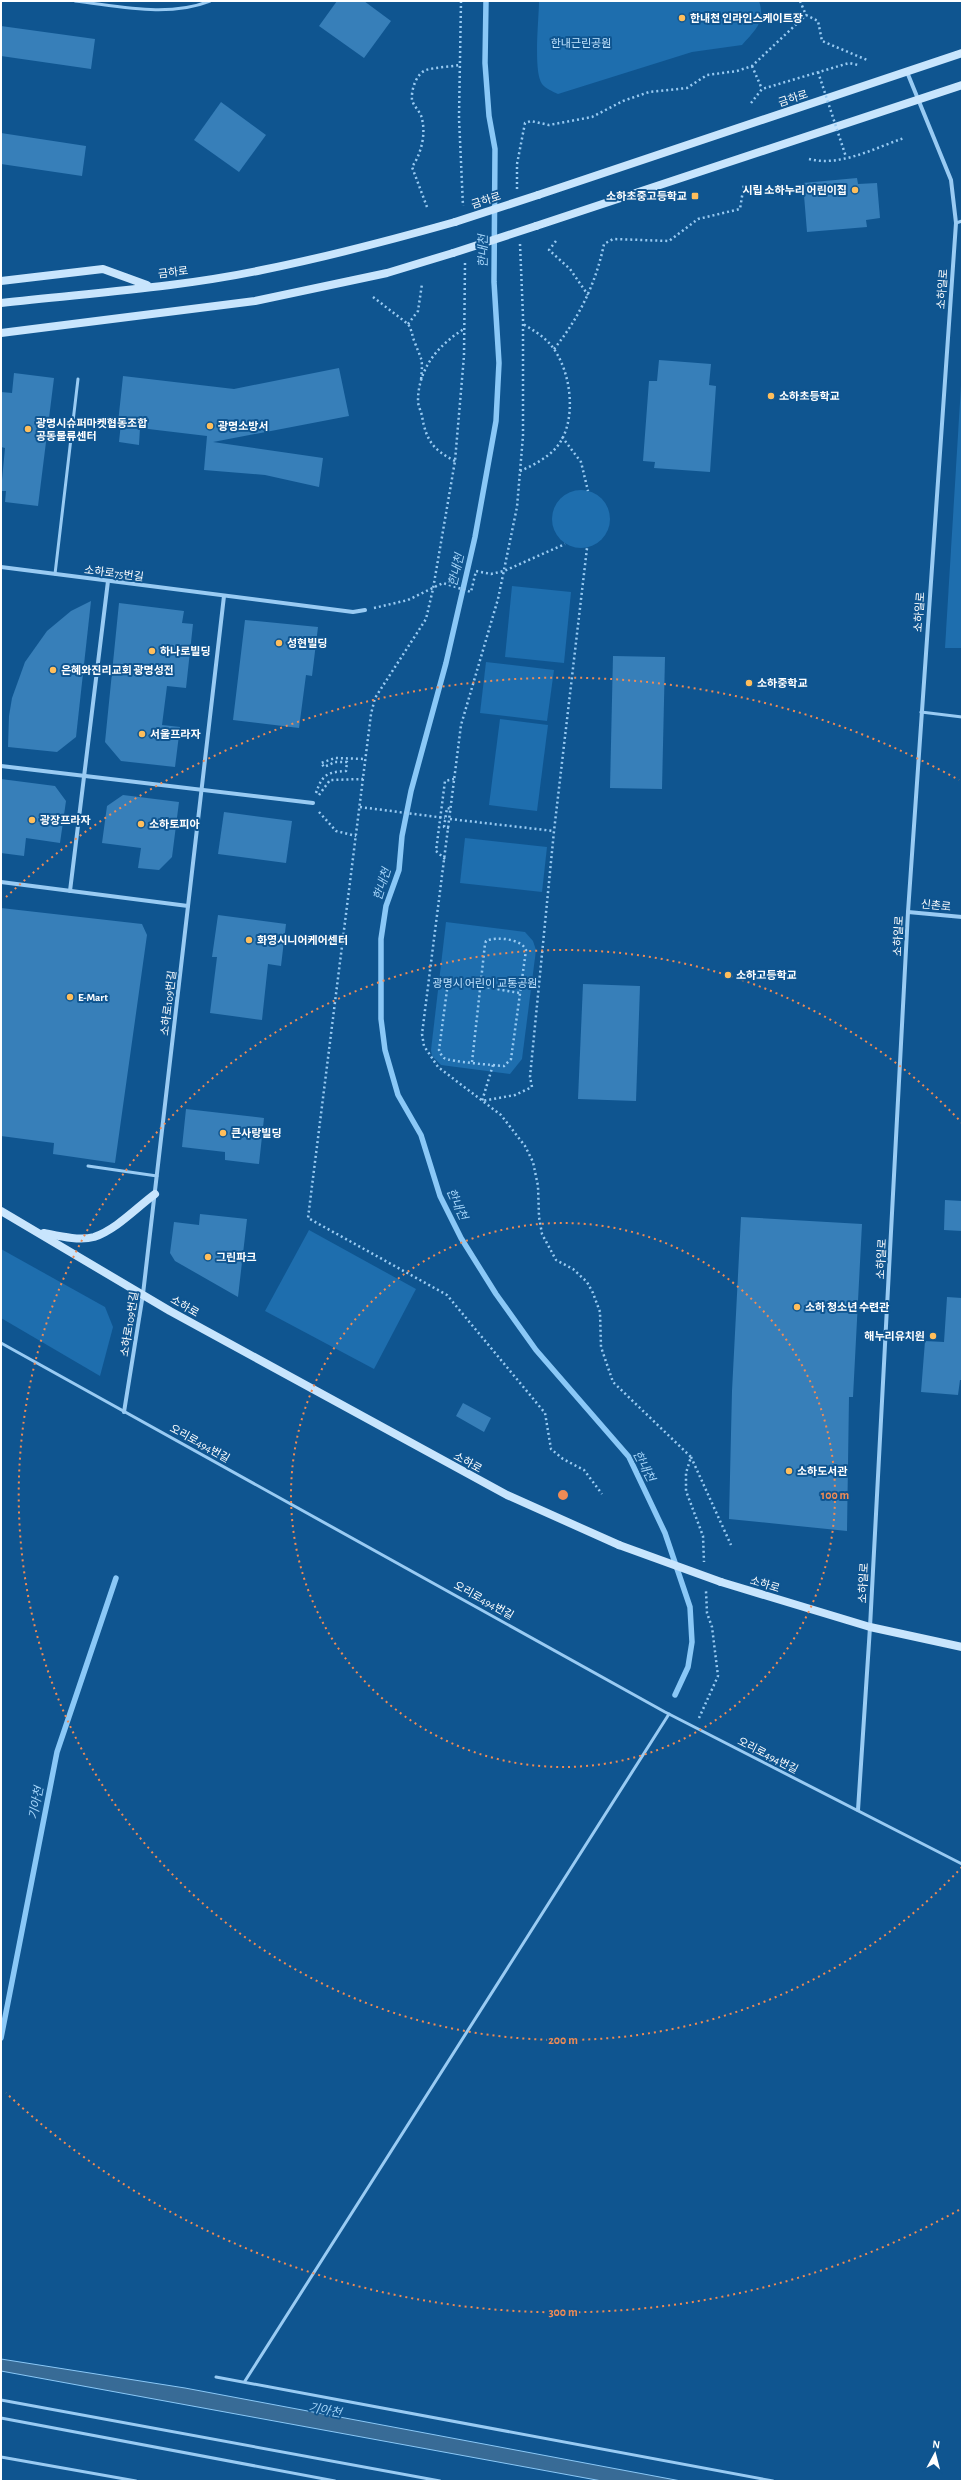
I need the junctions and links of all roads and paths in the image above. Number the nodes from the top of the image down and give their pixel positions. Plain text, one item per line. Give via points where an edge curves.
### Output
1 (75, 1) edge
2 (210, 1) edge
3 (461, 1) edge
4 (800, 1) edge
5 (806, 16) junction
6 (962, 53) edge
7 (867, 60) dead end
8 (858, 64) dead end
9 (460, 65) junction
10 (752, 66) junction
11 (907, 71) junction
12 (818, 72) junction
13 (962, 85) edge
14 (762, 89) junction
15 (919, 99) junction
16 (751, 103) dead end
17 (904, 138) dead end
18 (846, 157) junction
19 (809, 159) dead end
20 (744, 184) dead end
21 (517, 195) dead end
22 (427, 207) dead end
23 (464, 212) dead end
24 (962, 221) edge
25 (956, 223) junction
26 (519, 240) dead end
27 (556, 241) dead end
28 (465, 256) dead end
29 (1, 281) edge
30 (422, 284) dead end
31 (150, 286) junction
32 (588, 295) junction
33 (373, 297) dead end
34 (1, 303) edge
35 (408, 324) junction
36 (523, 324) junction
37 (464, 328) junction
38 (1, 333) edge
39 (554, 349) junction
40 (78, 379) dead end
41 (420, 384) junction
42 (562, 436) junction
43 (454, 461) junction
44 (520, 471) junction
45 (588, 491) dead end
46 (565, 544) dead end
47 (587, 548) dead end
48 (1, 567) edge
49 (504, 571) junction
50 (55, 574) junction
51 (108, 581) junction
52 (433, 589) junction
53 (224, 596) junction
54 (364, 610) joint
55 (921, 712) junction
56 (962, 717) edge
57 (366, 759) junction
58 (1, 766) edge
59 (84, 776) junction
60 (363, 779) junction
61 (454, 779) junction
62 (201, 790) junction
63 (313, 803) junction
64 (360, 807) junction
65 (451, 809) junction
66 (441, 818) junction
67 (445, 818) junction
68 (450, 818) junction
69 (449, 828) junction
70 (554, 831) junction
71 (356, 836) junction
72 (444, 859) junction
73 (1, 882) edge
74 (70, 891) junction
75 (188, 906) junction
76 (908, 912) junction
77 (962, 917) edge
78 (480, 987) junction
79 (520, 993) junction
80 (472, 1062) junction
81 (493, 1065) junction
82 (482, 1101) junction
83 (88, 1166) dead end
84 (157, 1176) junction
85 (155, 1194) junction
86 (1, 1211) edge
87 (38, 1232) junction
88 (143, 1294) junction
89 (1, 1343) edge
90 (124, 1412) junction
91 (691, 1457) junction
92 (602, 1494) dead end
93 (731, 1545) dead end
94 (704, 1567) dead end
95 (706, 1590) dead end
96 (870, 1627) junction
97 (962, 1647) edge
98 (669, 1714) junction
99 (695, 1728) junction
100 (858, 1810) junction
101 (962, 1864) edge
102 (216, 2377) dead end
103 (245, 2381) junction
104 (1, 2400) edge
105 (1, 2418) edge
106 (1, 2457) edge
107 (136, 2481) edge
108 (335, 2481) edge
109 (440, 2481) edge
110 (772, 2481) edge

1 - 2 lane via 159,10 196,6
3 - 9 path
4 - 5 path
5 - 7 path via 818,22 822,42
5 - 10 path
6 - 11 main road, 금하로
8 - 12 path via 848,63
9 - 22 path via 425,70 416,80 413,90 412,100 422,118 423,130 421,149 412,167
9 - 23 path via 459,118
10 - 14 path
10 - 21 path via 707,75 687,88 649,92 622,101 592,117 548,125 532,121 525,123 517,164
11 - 15 street, 소하일로
11 - 31 main road, 금하로, bridge via 455,222 378,244 261,271
12 - 14 path
12 - 18 path, bridge
13 - 15 main road
14 - 16 path
15 - 25 street, 소하일로 via 951,180
15 - 38 main road, bridge via 453,253 387,272 255,301
17 - 18 path
18 - 19 path via 821,162
20 - 32 path via 740,209 698,219 668,241 613,238 604,244 600,265
24 - 25 lane
25 - 55 street, 소하일로
26 - 36 path
27 - 32 path via 549,250 570,269
28 - 37 path
29 - 31 main road via 103,269
30 - 35 path via 418,311
31 - 34 main road, 금하로
32 - 39 path via 574,321
33 - 35 path
35 - 41 path via 423,360
36 - 39 path via 544,338
36 - 44 path via 523,436
37 - 41 path via 445,341 428,362
37 - 43 path
39 - 42 path via 564,366 569,388 567,426
40 - 50 lane
41 - 43 path via 418,403 424,430 439,452
42 - 44 path via 555,449 533,466
42 - 45 path via 581,462
43 - 52 path
44 - 49 path via 513,529
46 - 49 path
47 - 70 path
48 - 50 street, 소하로75번길
49 - 52 path via 491,574 476,571 472,592 443,583
49 - 61 path via 498,599 463,710
50 - 51 street, 소하로75번길
51 - 53 street, 소하로75번길
51 - 59 street
52 - 54 path via 408,600
52 - 57 path via 426,619 375,698
53 - 54 street, 소하로75번길 via 353,612
53 - 62 street, 소하로109번길
55 - 56 lane
55 - 76 street, 소하일로
57 - 60 path
57 - 63 path via 335,758 321,764 324,767 335,762 347,762 346,771 331,771 321,780
58 - 59 street
59 - 62 street
59 - 74 street
60 - 63 path via 330,780
60 - 64 path
61 - 65 path
61 - 66 path via 445,781
62 - 63 street
62 - 75 street, 소하로109번길
63 - 71 path via 336,831
64 - 66 path
64 - 71 path
65 - 67 path via 447,808
65 - 68 path
66 - 67 path
66 - 72 path via 436,851
67 - 69 path via 444,827
68 - 69 path
68 - 70 path
69 - 72 path
70 - 82 path via 531,1070 532,1087 515,1096
71 - 92 path via 308,1218 447,1295 544,1414 551,1449 584,1470
72 - 82 path via 422,1034 424,1046 438,1068
73 - 74 street
74 - 75 street
75 - 84 street, 소하로109번길
76 - 77 street, 신촌로
76 - 96 street, 소하일로
78 - 79 path
78 - 79 path via 486,941 491,939 517,942 526,950
78 - 80 path
78 - 80 path via 452,984 447,990 439,1050 446,1059
79 - 81 path via 511,1059 508,1065
80 - 81 path
81 - 82 path
82 - 91 path via 509,1122 533,1162 542,1234 556,1260 573,1269 587,1282 593,1293 600,1312 601,1347 613,1382
83 - 84 lane
84 - 85 street, 소하로109번길
85 - 87 main road via 114,1227 93,1237 68,1237
85 - 88 street, 소하로109번길
86 - 87 main road, 소하로
87 - 88 main road, 소하로
88 - 90 street, 소하로109번길
88 - 96 main road, 소하로, bridge via 264,1364 506,1495 619,1545 721,1582
89 - 90 lane, 오리로494번길
90 - 98 lane, 오리로494번길
91 - 93 path
91 - 94 path via 686,1473 686,1491 703,1536
95 - 99 path via 707,1613 712,1627 718,1676
96 - 97 main road, 소하로
96 - 100 street, 소하일로
98 - 99 lane, 오리로494번길
98 - 103 lane
99 - 100 lane, 오리로494번길
100 - 101 lane, 오리로494번길
102 - 103 lane
103 - 110 lane
104 - 109 lane
105 - 108 lane
106 - 107 lane

